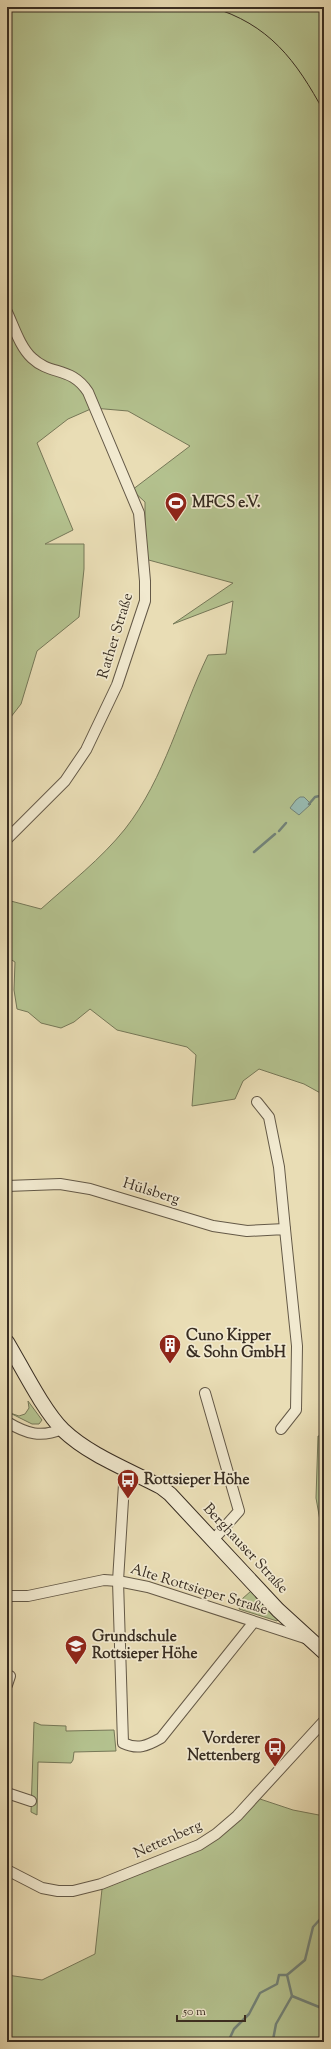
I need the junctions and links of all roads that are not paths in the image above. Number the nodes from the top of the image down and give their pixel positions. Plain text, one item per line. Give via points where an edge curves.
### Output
1 (7, 312) edge
2 (7, 839) edge
3 (257, 1102) dead end
4 (7, 1186) edge
5 (285, 1229) junction
6 (7, 1342) edge
7 (205, 1393) dead end
8 (7, 1422) edge
9 (62, 1429) junction
10 (281, 1429) dead end
11 (125, 1468) junction
12 (214, 1539) junction
13 (118, 1581) junction
14 (7, 1596) edge
15 (253, 1623) junction
16 (310, 1640) junction
17 (324, 1652) edge
18 (324, 1721) edge
19 (7, 1792) edge
20 (31, 1801) dead end
21 (7, 1870) edge

1 - 2 street, Rather Straße via 32,359 44,366 70,374 81,381 88,392 139,513 145,581 144,601 117,685 86,750 65,781
3 - 5 street via 269,1118 279,1167
4 - 5 street, Hülsberg via 60,1184 90,1189 213,1226 247,1231
5 - 10 street via 297,1346 296,1410
6 - 9 street, Berghauser Straße
7 - 12 street via 239,1511
8 - 9 street via 35,1434 50,1434
9 - 11 street, Berghauser Straße via 85,1447
11 - 12 street, Berghauser Straße via 170,1494
11 - 13 street via 121,1499
12 - 16 street, Berghauser Straße via 278,1610
13 - 14 street, Alte Rottsieper Straße via 104,1580 28,1596
13 - 15 street, Alte Rottsieper Straße via 148,1587
13 - 15 street via 123,1743 131,1747 139,1748 161,1738
15 - 16 street, Alte Rottsieper Straße
16 - 17 street, Berghauser Straße
18 - 21 street, Nettenberg via 236,1816 199,1845 101,1884 73,1891 42,1888
19 - 20 street

